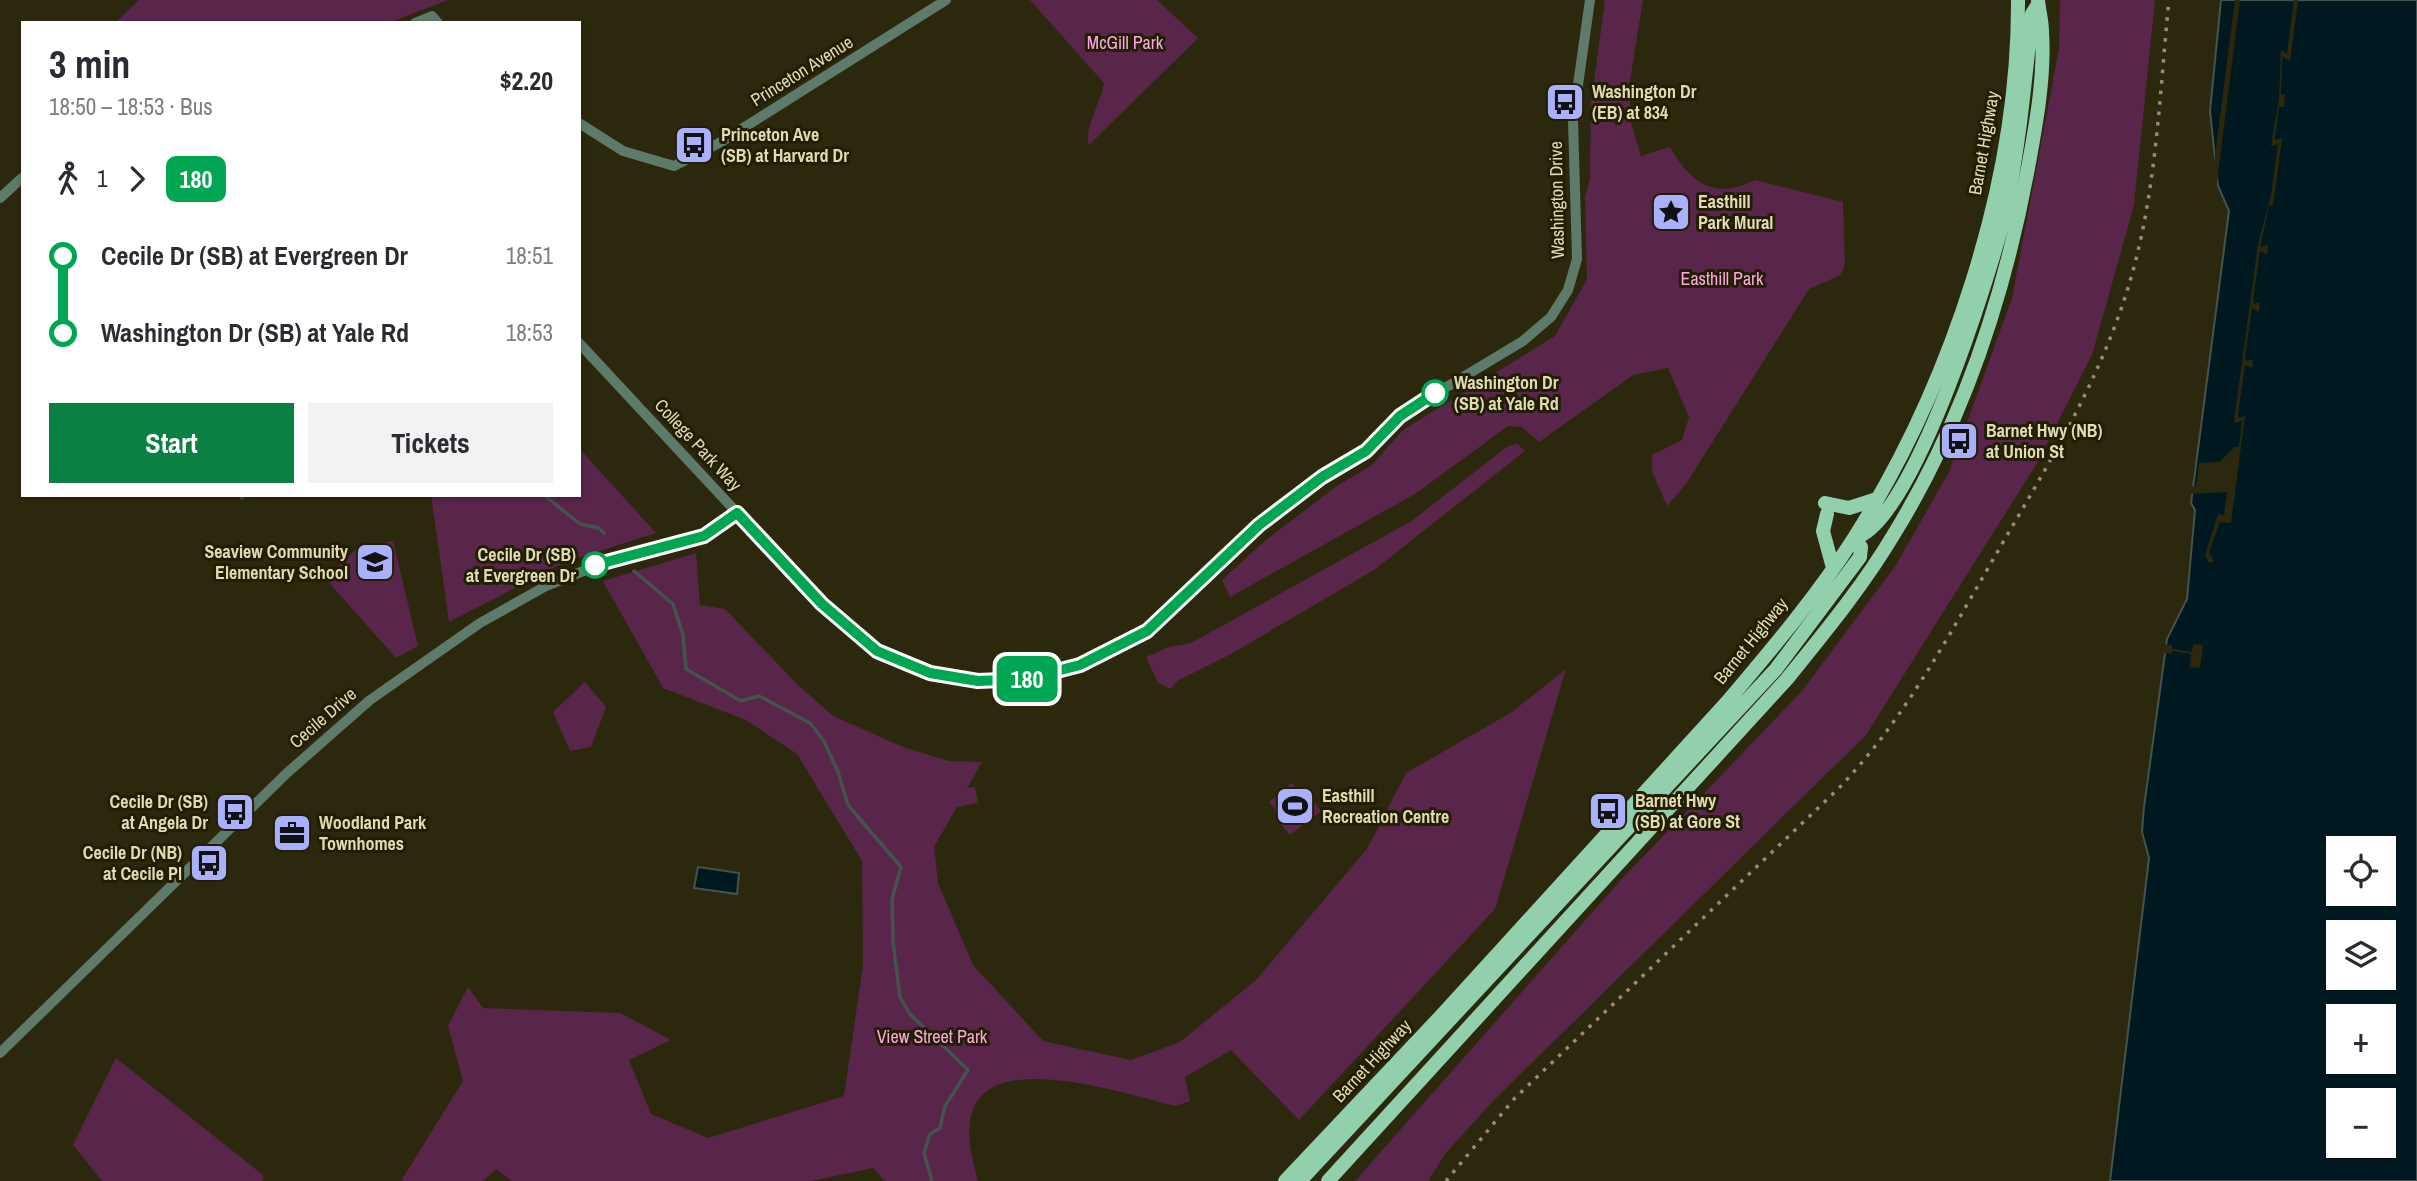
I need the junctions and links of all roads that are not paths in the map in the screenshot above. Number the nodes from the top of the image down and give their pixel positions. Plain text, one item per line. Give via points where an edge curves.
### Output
1 (946, 0) edge
2 (1591, 0) edge
3 (2018, 0) edge
4 (2038, 2) edge
5 (581, 124) edge
6 (21, 179) edge
7 (0, 198) edge
8 (581, 345) edge
9 (1384, 431) joint
10 (1877, 499) junction
11 (737, 513) junction
12 (1854, 538) junction
13 (1833, 568) junction
14 (0, 1053) edge
15 (1285, 1181) edge
16 (1300, 1181) edge
17 (1328, 1181) edge

1 - 5 street, Princeton Avenue via 743,128 674,166 623,151
2 - 9 street, Washington Drive via 1574,111 1578,248 1568,290 1537,331 1405,412
3 - 10 main road, Barnet Highway via 2008,131 1993,208 1942,362
4 - 12 main road via 2032,14 2005,213 1968,335 1938,414 1886,514 1870,532
4 - 17 main road via 2042,32 2034,137 1997,300 1957,412 1895,534 1849,602 1787,679
6 - 7 street
8 - 11 street, College Park Way
9 - 11 street, College Park Way via 1366,451 1322,477 1259,525 1147,631 1080,665 1026,679 978,681 930,673 877,651 822,604
10 - 12 main road, Barnet Highway
10 - 13 main road via 1849,508 1826,508 1823,531
11 - 14 street, Cecile Drive via 704,536 618,557 546,586 480,623 370,700 288,773
12 - 13 main road, Barnet Highway
12 - 16 main road via 1861,547 1860,557 1776,669
13 - 15 main road, Barnet Highway via 1727,702

